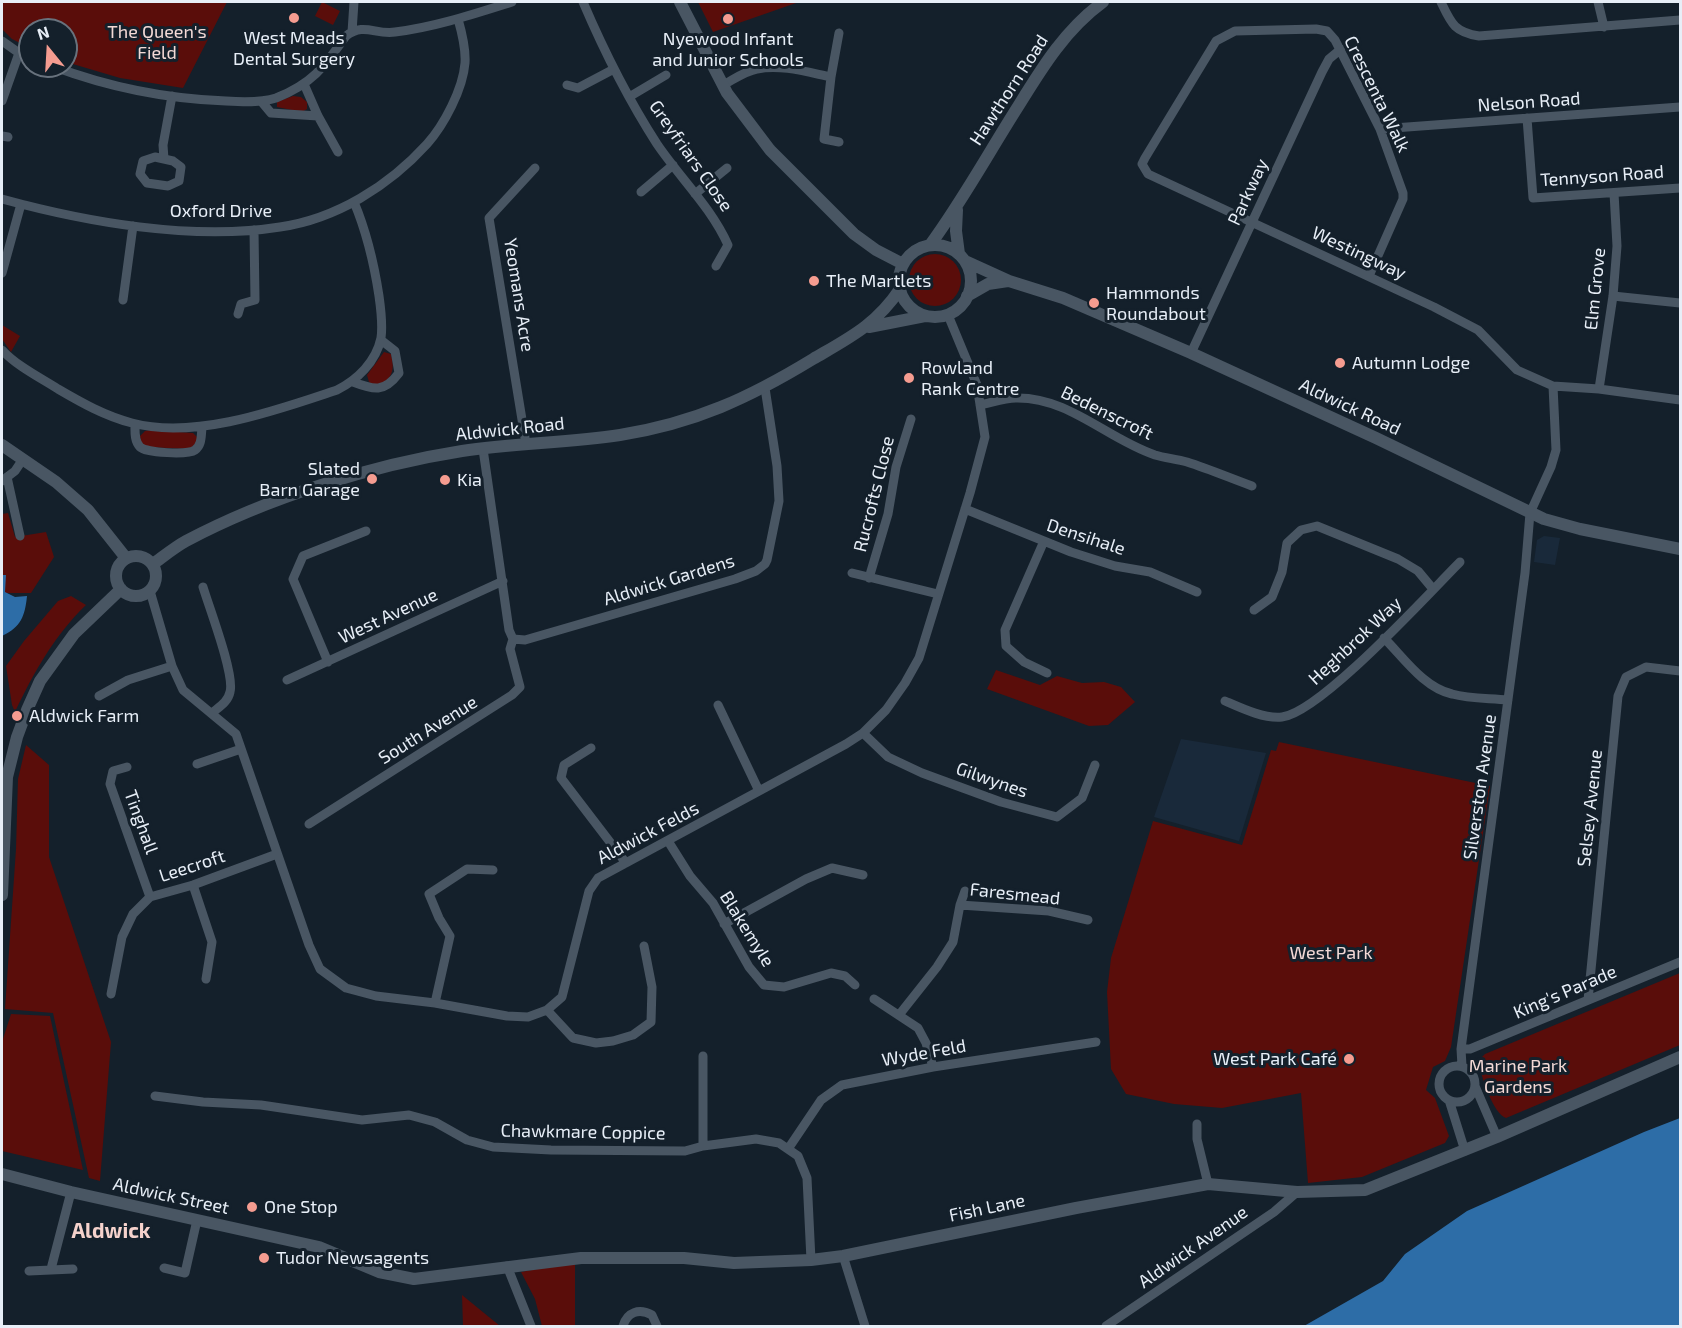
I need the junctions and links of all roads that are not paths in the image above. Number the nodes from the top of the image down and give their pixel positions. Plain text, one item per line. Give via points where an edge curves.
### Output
1 (354, 2) edge
2 (512, 2) edge
3 (582, 2) edge
4 (680, 2) edge
5 (1103, 2) edge
6 (1441, 2) edge
7 (1598, 2) edge
8 (502, 3) edge
9 (458, 19) junction
10 (1680, 20) edge
11 (1604, 27) junction
12 (352, 32) junction
13 (839, 33) dead end
14 (2, 41) edge
15 (1341, 49) junction
16 (18, 52) edge
17 (18, 56) edge
18 (614, 69) junction
19 (666, 75) dead end
20 (78, 76) edge
21 (831, 77) junction
22 (304, 84) junction
23 (567, 85) dead end
24 (723, 85) junction
25 (172, 96) junction
26 (630, 97) junction
27 (2, 101) edge
28 (261, 101) junction
29 (1680, 107) edge
30 (318, 116) junction
31 (1527, 118) junction
32 (1380, 129) junction
33 (839, 142) dead end
34 (338, 152) dead end
35 (164, 159) dead end
36 (1142, 164) joint
37 (673, 165) junction
38 (535, 168) dead end
39 (727, 168) dead end
40 (1680, 188) edge
41 (641, 192) dead end
42 (1614, 193) junction
43 (695, 194) junction
44 (2, 199) edge
45 (354, 202) junction
46 (21, 204) junction
47 (957, 208) junction
48 (1252, 222) junction
49 (133, 226) junction
50 (254, 230) junction
51 (930, 245) junction
52 (962, 258) junction
53 (903, 264) junction
54 (716, 266) dead end
55 (2, 273) edge
56 (1369, 276) junction
57 (1009, 281) junction
58 (900, 289) junction
59 (967, 296) junction
60 (1613, 296) junction
61 (123, 300) dead end
62 (255, 300) junction
63 (266, 300) dead end
64 (1680, 303) edge
65 (238, 314) dead end
66 (948, 315) junction
67 (926, 316) junction
68 (868, 327) junction
69 (381, 340) junction
70 (2, 350) edge
71 (1191, 353) junction
72 (352, 382) junction
73 (1554, 386) junction
74 (765, 388) junction
75 (1599, 388) junction
76 (1680, 400) edge
77 (980, 405) junction
78 (911, 419) dead end
79 (135, 424) junction
80 (202, 428) junction
81 (526, 444) junction
82 (2, 445) edge
83 (483, 449) junction
84 (22, 459) junction
85 (4, 479) edge
86 (1252, 486) dead end
87 (965, 509) junction
88 (1530, 513) junction
89 (366, 531) dead end
90 (20, 536) dead end
91 (1044, 541) junction
92 (1680, 549) edge
93 (126, 558) junction
94 (1461, 562) dead end
95 (153, 564) junction
96 (852, 573) dead end
97 (869, 578) junction
98 (503, 581) junction
99 (203, 587) dead end
100 (121, 589) junction
101 (1433, 589) junction
102 (150, 591) junction
103 (1197, 592) dead end
104 (938, 594) junction
105 (1254, 610) dead end
106 (1384, 638) junction
107 (513, 639) junction
108 (328, 662) junction
109 (172, 666) junction
110 (1680, 671) edge
111 (1047, 673) dead end
112 (287, 681) dead end
113 (99, 696) dead end
114 (1508, 700) junction
115 (1225, 701) dead end
116 (718, 705) dead end
117 (212, 713) junction
118 (863, 733) junction
119 (591, 748) dead end
120 (241, 749) junction
121 (197, 764) dead end
122 (1095, 765) dead end
123 (127, 767) dead end
124 (4, 791) edge
125 (759, 791) junction
126 (309, 824) dead end
127 (668, 841) junction
128 (277, 854) junction
129 (626, 863) junction
130 (493, 870) dead end
131 (863, 875) dead end
132 (194, 885) junction
133 (965, 891) dead end
134 (2, 895) edge
135 (150, 897) junction
136 (960, 905) junction
137 (1088, 920) dead end
138 (724, 924) junction
139 (644, 946) dead end
140 (1680, 962) edge
141 (206, 979) dead end
142 (855, 986) dead end
143 (111, 994) dead end
144 (874, 999) dead end
145 (1588, 1000) junction
146 (435, 1003) junction
147 (547, 1010) junction
148 (899, 1015) junction
149 (1095, 1042) dead end
150 (1461, 1049) junction
151 (703, 1056) dead end
152 (1680, 1057) edge
153 (1462, 1066) junction
154 (933, 1067) junction
155 (1475, 1086) junction
156 (155, 1096) dead end
157 (1449, 1100) junction
158 (1197, 1124) dead end
159 (1497, 1137) junction
160 (703, 1146) junction
161 (788, 1149) junction
162 (1466, 1150) junction
163 (2, 1174) edge
164 (1208, 1184) junction
165 (71, 1192) junction
166 (1297, 1192) junction
167 (197, 1220) junction
168 (811, 1260) junction
169 (845, 1262) dead end
170 (507, 1266) junction
171 (164, 1268) dead end
172 (51, 1269) junction
173 (73, 1269) dead end
174 (29, 1271) dead end
175 (531, 1326) edge
176 (623, 1326) edge
177 (657, 1326) edge
178 (865, 1326) edge
179 (1106, 1326) edge

1 - 12 street
2 - 8 street
3 - 18 street, Greyfriars Close
4 - 24 street
5 - 47 street, Hawthorn Road via 1066,35 1047,60
6 - 11 street via 1457,30 1479,36
7 - 11 street
8 - 9 street
9 - 12 street via 392,33 361,28
9 - 45 street, Oxford Drive via 465,64 453,107 433,138 407,166
10 - 11 street
12 - 22 street via 322,70
13 - 21 street
14 - 16 street
15 - 32 street, Crescenta Walk
15 - 36 street, Crescenta Walk via 1327,31 1316,29 1235,31 1224,35 1216,41
15 - 48 street, Parkway via 1329,58
17 - 27 street
18 - 23 street via 578,88
18 - 26 street, Greyfriars Close
19 - 26 street
20 - 25 street
21 - 24 street via 790,69 754,69
21 - 33 street via 824,139
22 - 28 street
22 - 30 street
24 - 53 street via 777,158 854,234
25 - 28 street
25 - 35 street
26 - 37 street, Greyfriars Close
28 - 30 street via 271,112
29 - 31 street, Nelson Road
30 - 34 street
31 - 32 street, Nelson Road
31 - 42 street, Tennyson Road via 1533,198
32 - 56 street, Crescenta Walk via 1403,199
36 - 48 street, Westingway via 1148,174
37 - 41 street
37 - 43 street, Greyfriars Close
38 - 81 street, Yeomans Acre via 489,218
39 - 43 street
40 - 42 street, Tennyson Road
42 - 60 street, Elm Grove via 1617,246
43 - 54 street, Greyfriars Close via 720,226 728,245
44 - 46 street, Oxford Drive
45 - 50 street, Oxford Drive via 302,222
45 - 69 street via 371,247 382,319
46 - 49 street, Oxford Drive via 81,219
46 - 55 street
47 - 51 street, Hawthorn Road
47 - 52 street via 956,231
48 - 56 street, Westingway
48 - 71 street, Parkway
49 - 50 street, Oxford Drive
49 - 61 street
50 - 62 street
51 - 52 street via 942,246
51 - 53 street via 910,255
52 - 57 street, Aldwick Road
52 - 59 street via 971,279
53 - 58 street
56 - 73 street, Westingway via 1478,330 1517,370
57 - 59 street via 988,284
57 - 71 street, Aldwick Road via 1063,298
58 - 67 street via 907,304
58 - 68 street
59 - 66 street
60 - 64 street
60 - 75 street, Elm Grove
62 - 63 street
62 - 65 street via 242,304
66 - 67 street
66 - 77 street, Aldwick Felds via 977,386
67 - 68 street
68 - 74 street, Aldwick Road
69 - 72 street via 371,362
69 - 72 street via 395,351 399,374 384,388
70 - 79 street via 78,401
71 - 88 street, Aldwick Road
72 - 80 street via 316,397
73 - 75 street
73 - 88 street, Silverston Avenue via 1556,450
74 - 81 street, Aldwick Road via 700,416 665,425 622,434
74 - 107 street, Aldwick Gardens via 779,501 767,560 762,567 673,598 525,640
75 - 76 street
77 - 86 street, Bedenscroft via 1014,398 1059,405 1155,455
77 - 87 street, Aldwick Felds via 985,437
78 - 97 street, Rucrofts Close
79 - 80 street
79 - 80 street via 138,446 147,451 190,453 201,442
81 - 83 street, Aldwick Road
82 - 84 street
83 - 95 street, Aldwick Road via 372,471 276,502 184,542
83 - 98 street
84 - 85 street
84 - 93 street via 88,510
85 - 90 street
87 - 91 street, Densihale
87 - 104 street, Aldwick Felds
88 - 92 street, Aldwick Road via 1554,523
88 - 114 street, Silverston Avenue
89 - 108 street via 303,556 293,579
91 - 103 street, Densihale via 1114,566 1149,572
91 - 111 street via 1005,630 1006,646 1023,662
93 - 95 street via 137,555
93 - 100 street via 116,572
94 - 101 street, Heghbrok Way
95 - 102 street via 157,575
96 - 97 street, Rucrofts Close
97 - 104 street, Rucrofts Close
98 - 107 street
98 - 108 street, West Avenue
99 - 117 street via 231,691 225,703
100 - 102 street via 132,596
100 - 124 street via 74,634 40,681 17,737
101 - 105 street via 1418,571 1398,559 1317,526 1301,530 1287,543 1282,573 1272,597
101 - 106 street, Heghbrok Way
102 - 109 street
104 - 118 street, Aldwick Felds via 919,658 885,710
106 - 114 street via 1437,688 1450,694
106 - 115 street, Heghbrok Way via 1308,706 1282,717 1250,712
107 - 126 street, South Avenue via 510,649 520,687 512,695
108 - 112 street, West Avenue
109 - 113 street via 128,680
109 - 117 street via 183,690
110 - 145 street, Selsey Avenue via 1646,667 1626,677 1618,696
114 - 150 street, Silverston Avenue
116 - 125 street
117 - 120 street via 236,734
118 - 122 street, Gilwynes via 888,757 922,773 1001,802 1057,817 1082,798
118 - 125 street, Aldwick Felds
119 - 129 street via 564,765 561,778
120 - 121 street
120 - 128 street
123 - 135 street, Tinghall via 112,771 110,784
124 - 134 street
125 - 127 street, Aldwick Felds
127 - 129 street, Aldwick Felds
127 - 138 street, Blakemyle
128 - 132 street, Leecroft
128 - 146 street via 320,969 346,988
129 - 147 street, Aldwick Felds via 598,878 589,891 562,997
130 - 146 street via 467,869 429,894 450,936
131 - 138 street via 832,868
132 - 135 street, Leecroft
132 - 141 street via 212,942
133 - 136 street
135 - 143 street, Leecroft via 134,914 122,937
136 - 137 street, Faresmead via 1049,911
136 - 148 street, Faresmead via 952,942
138 - 142 street, Blakemyle via 764,985 784,987 831,973 845,976
139 - 147 street via 652,987 651,1022 633,1035 596,1043 573,1038
140 - 145 street, King's Parade
144 - 148 street
145 - 150 street, King's Parade via 1470,1049
146 - 147 street via 507,1016 528,1017
148 - 154 street via 918,1028
149 - 154 street, Wyde Feld
150 - 153 street, Silverston Avenue
151 - 160 street
152 - 159 street, Fish Lane
153 - 155 street, Silverston Avenue via 1474,1076
153 - 157 street via 1450,1067 1441,1075 1439,1087
154 - 161 street, Wyde Feld via 843,1085 821,1100
155 - 157 street via 1466,1100
155 - 159 street, Silverston Avenue
156 - 160 street, Chawkmare Coppice via 261,1105 362,1120 410,1115 493,1147 685,1151
157 - 162 street
158 - 164 street
159 - 162 street, Fish Lane
160 - 161 street, Chawkmare Coppice via 756,1139 779,1143
161 - 168 street via 798,1156 807,1178
162 - 166 street, Fish Lane via 1365,1190
163 - 165 street, Aldwick Street
164 - 166 street, Fish Lane
164 - 168 street, Fish Lane
165 - 167 street, Aldwick Street
165 - 172 street
166 - 179 street, Aldwick Avenue via 1274,1212
167 - 170 street, Aldwick Street via 319,1247 379,1272 414,1279
167 - 171 street via 185,1273
168 - 170 street, Fish Lane via 734,1263 684,1258 592,1258
169 - 178 street
170 - 175 street
172 - 173 street
172 - 174 street
176 - 177 street via 630,1314 641,1311 652,1315

